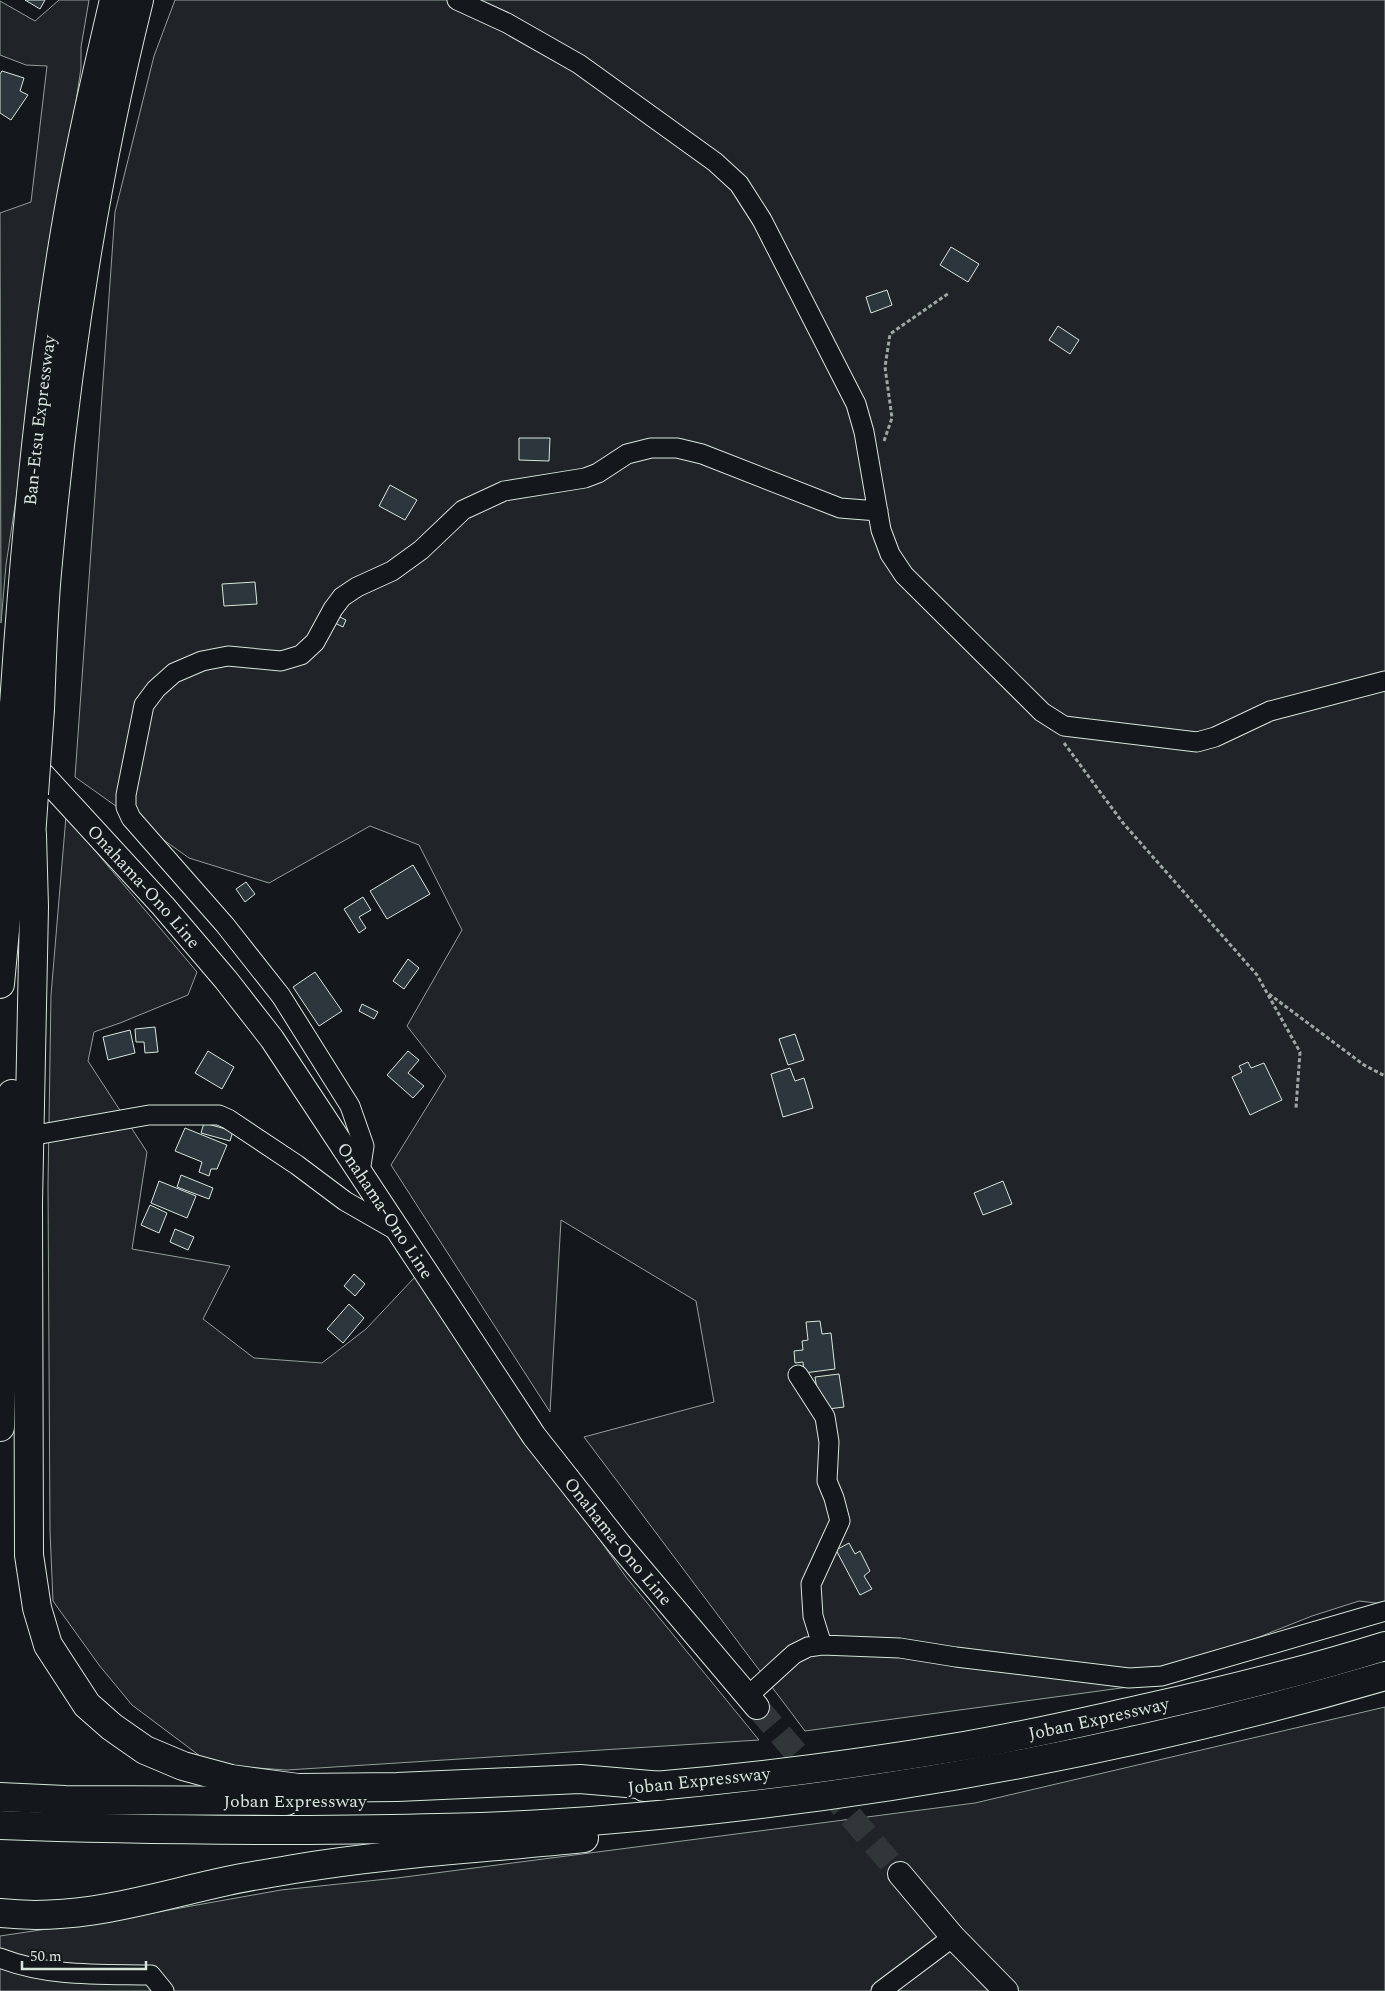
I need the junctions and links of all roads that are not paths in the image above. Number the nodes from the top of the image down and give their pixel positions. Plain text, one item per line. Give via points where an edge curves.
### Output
1 (114, 0) edge
2 (139, 0) edge
3 (457, 0) edge
4 (878, 511) junction
5 (1385, 681) edge
6 (18, 714) edge
7 (22, 792) junction
8 (32, 835) junction
9 (7, 845) junction
10 (0, 889) edge
11 (0, 984) edge
12 (41, 1134) dead end
13 (360, 1172) junction
14 (400, 1233) junction
15 (798, 1376) dead end
16 (0, 1427) edge
17 (1385, 1611) edge
18 (822, 1645) junction
19 (1385, 1646) edge
20 (1385, 1676) edge
21 (752, 1701) joint
22 (662, 1786) junction
23 (824, 1796) junction
24 (0, 1797) edge
25 (0, 1825) edge
26 (900, 1874) tunnel mouth
27 (0, 1913) edge
28 (953, 1936) junction
29 (0, 1958) edge
30 (164, 1991) edge
31 (881, 1991) edge
32 (1006, 1991) edge

1 - 6 highway, Ban-Etsu Expressway via 63,242 52,316 23,566
2 - 6 highway, Ban-Etsu Expressway via 123,64 88,245 47,563
3 - 4 street via 507,23 579,64 715,162 739,184 762,220 856,404
4 - 5 street via 890,554 904,575 1042,712 1064,726 1197,742 1270,712
4 - 13 street via 840,508 702,454 677,448 650,448 627,454 585,478 504,491 463,510 421,550 392,571 342,597 315,642 300,655 281,661 228,656 202,661 174,674 156,689 144,705 126,807 281,996 350,1106 364,1146
6 - 7 highway, Ban-Etsu Expressway, bridge
6 - 13 main road, Onahama-Ono Line via 163,906 272,1039
7 - 8 highway, Ban-Etsu Expressway
7 - 9 highway, Ban-Etsu Expressway
8 - 16 highway via 23,910 6,1205
8 - 22 highway via 29,1555 37,1608 48,1646 86,1705 145,1750 183,1766 231,1779 298,1788 580,1779
9 - 10 highway
9 - 11 highway via 7,908
12 - 14 street via 149,1115 219,1116 297,1165 345,1201
13 - 14 main road, Onahama-Ono Line
14 - 21 main road, Onahama-Ono Line via 534,1436
15 - 18 street via 825,1417 829,1442 827,1481 840,1521 811,1584 813,1616
17 - 18 street via 1162,1676 1128,1678 900,1648
18 - 21 street via 794,1654
19 - 22 highway, Joban Expressway via 1224,1691 1069,1726 964,1746 780,1773
20 - 23 highway, Joban Expressway via 1151,1738 975,1773
22 - 24 highway, Joban Expressway via 580,1793 401,1800 65,1800
23 - 25 highway, Joban Expressway via 589,1821 407,1829 217,1830
23 - 27 highway via 754,1814 592,1838 294,1869 68,1915
26 - 28 main road
28 - 31 street
28 - 32 main road
29 - 30 street via 21,1966 72,1974 151,1975

